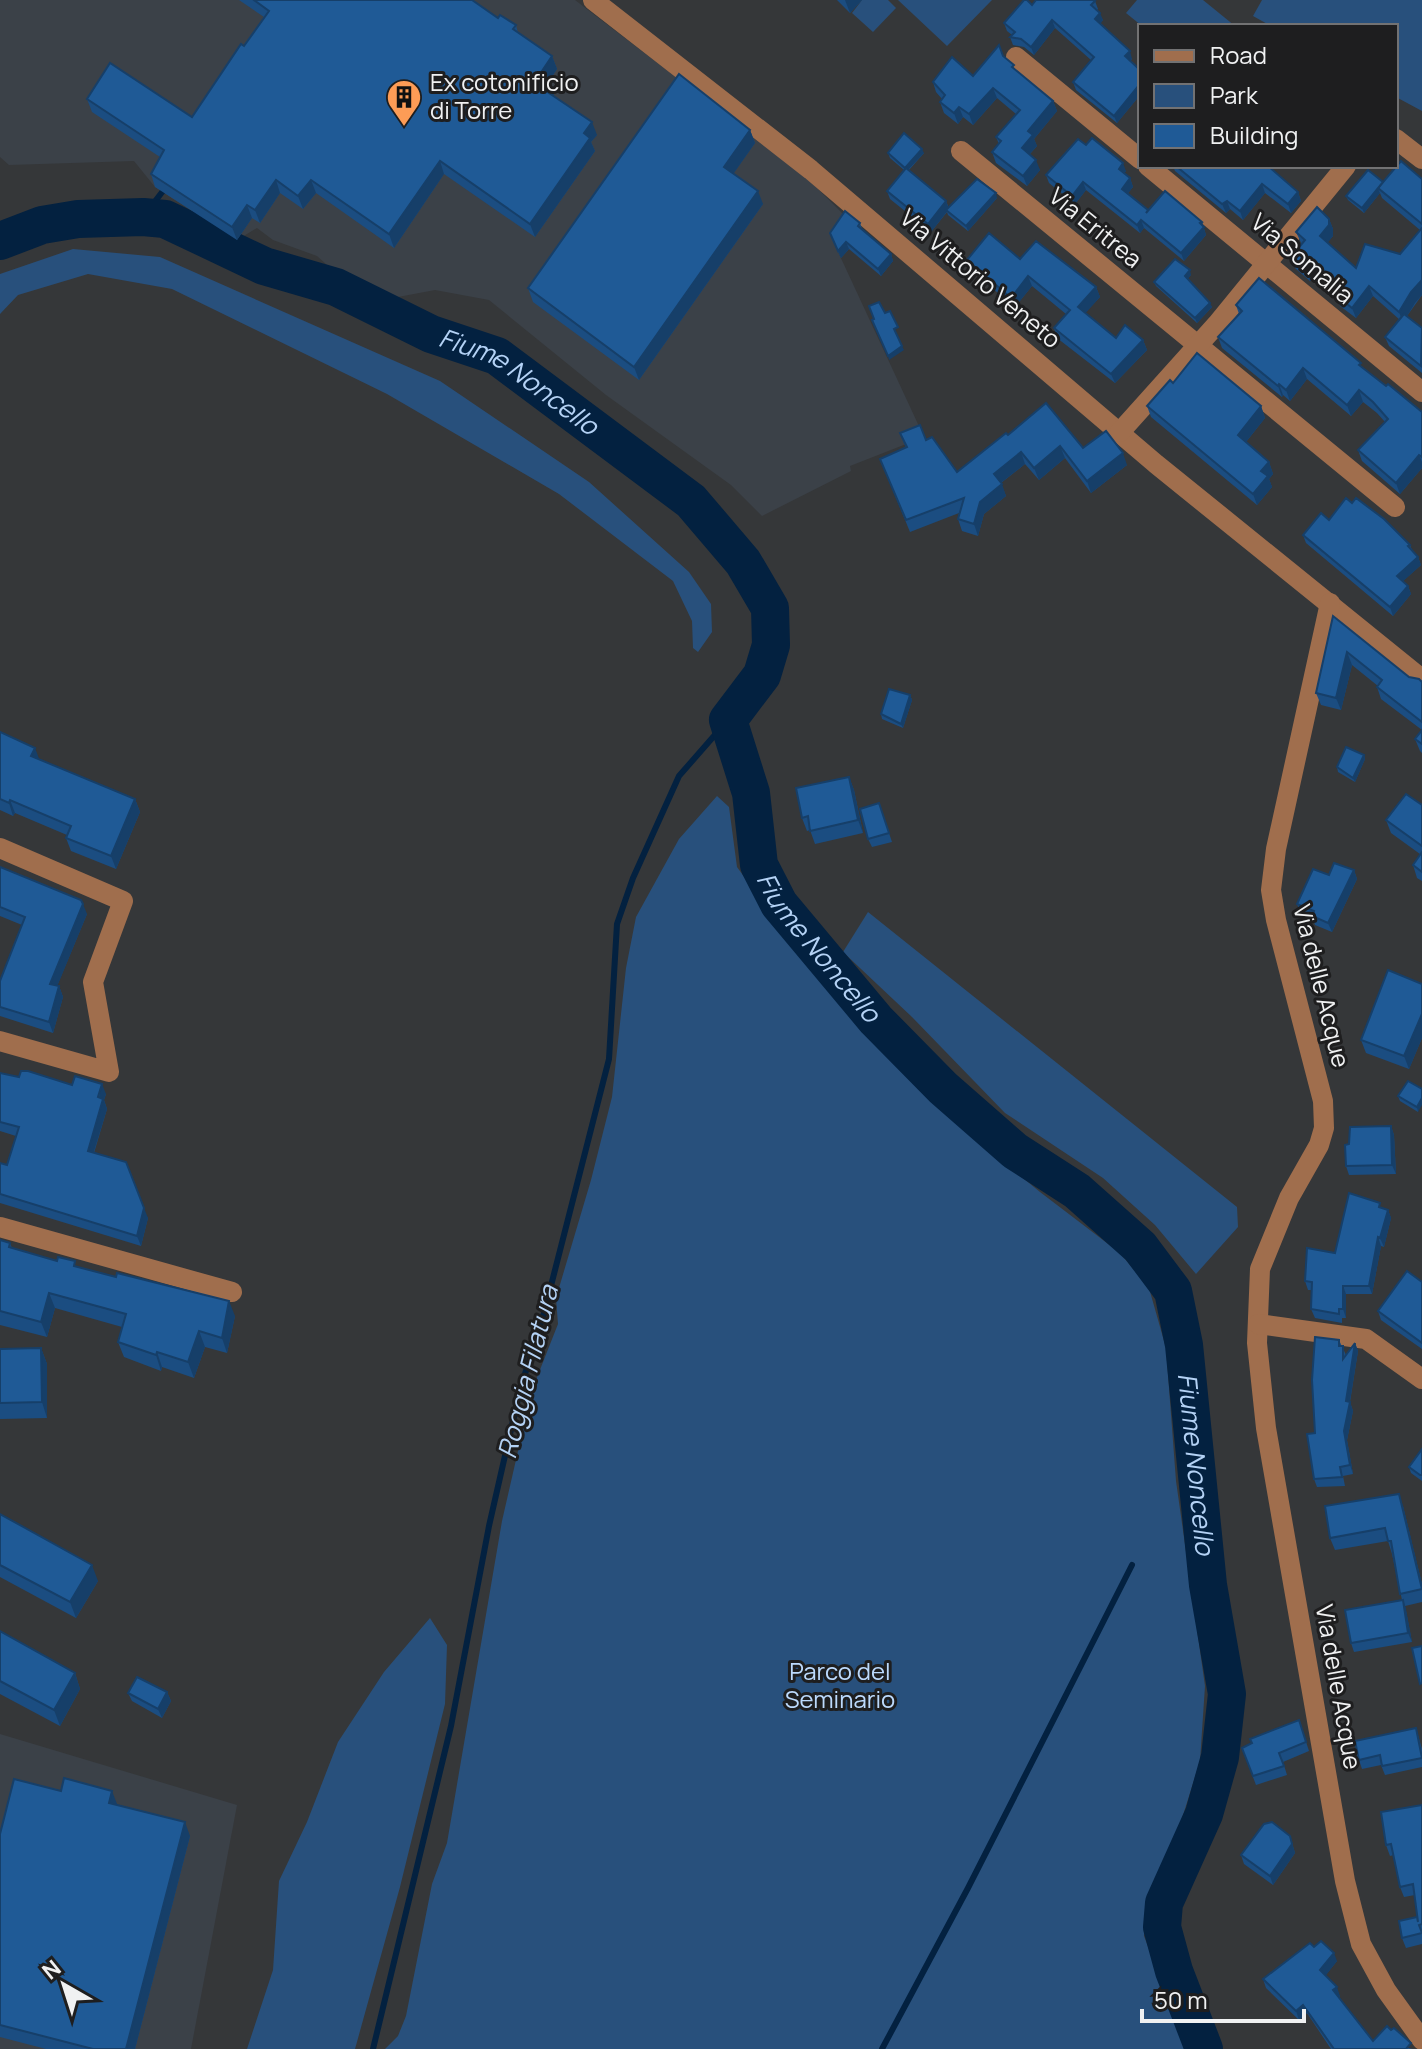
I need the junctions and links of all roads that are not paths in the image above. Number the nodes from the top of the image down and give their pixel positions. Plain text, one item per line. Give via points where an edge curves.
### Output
1 (593, 0) edge
2 (1016, 57) dead end
3 (1398, 141) edge
4 (961, 151) dead end
5 (1138, 157) edge
6 (1422, 159) edge
7 (1150, 168) edge
8 (1344, 168) edge
9 (1267, 263) junction
10 (1197, 345) junction
11 (1422, 392) edge
12 (1120, 432) junction
13 (1395, 507) dead end
14 (1330, 603) junction
15 (1422, 679) edge
16 (0, 848) edge
17 (0, 1041) edge
18 (0, 1227) edge
19 (232, 1292) dead end
20 (1258, 1324) junction
21 (1422, 1379) edge
22 (1422, 2040) edge

1 - 12 street, Via Vittorio Veneto via 811,170
2 - 5 street
3 - 6 street
4 - 10 street, Via Eritrea
7 - 9 street, Via Somalia
8 - 9 street
9 - 10 street
9 - 11 street, Via Somalia
10 - 12 street
10 - 13 street, Via Eritrea
12 - 14 street, Via Vittorio Veneto
14 - 15 street, Via Vittorio Veneto
14 - 20 street, Via delle Acque via 1271,890 1323,1101 1324,1128 1260,1269
16 - 17 street via 123,901 93,982 109,1072
18 - 19 street
20 - 21 street via 1366,1339
20 - 22 street, Via delle Acque via 1266,1428 1345,1881 1361,1944

